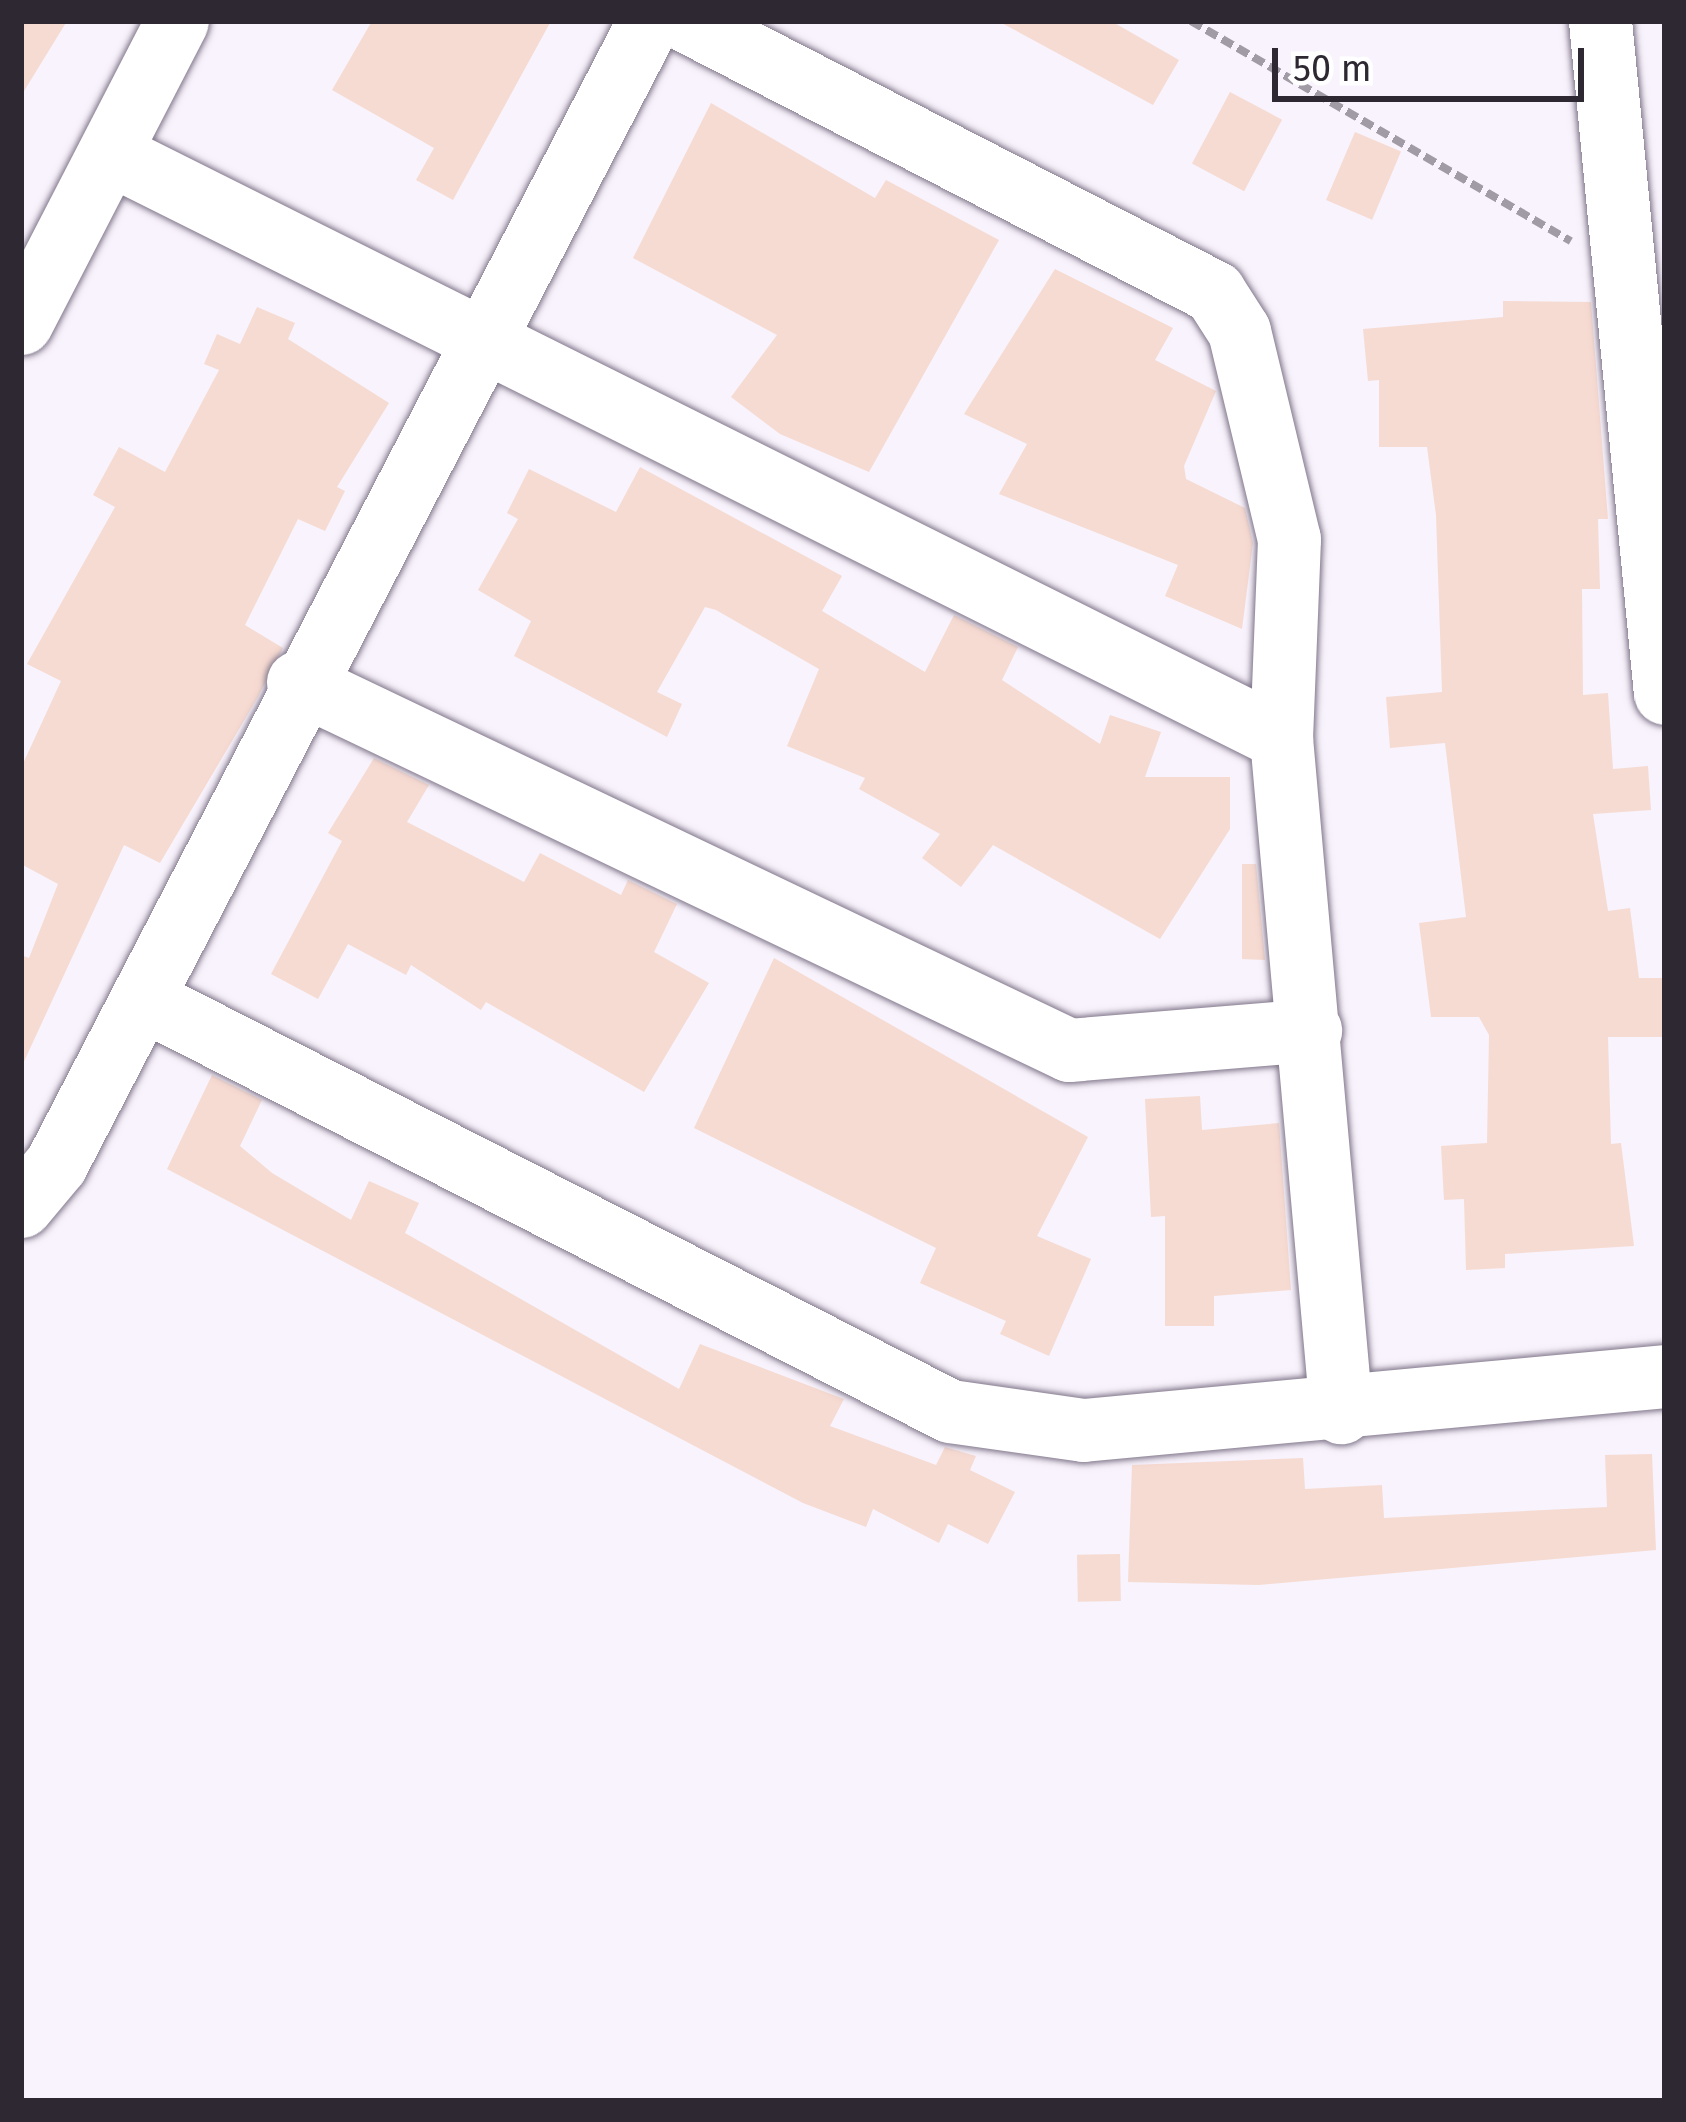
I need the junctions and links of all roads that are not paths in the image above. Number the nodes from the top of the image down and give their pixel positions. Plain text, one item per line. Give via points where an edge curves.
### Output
1 (177, 21) edge
2 (649, 21) edge
3 (687, 21) edge
4 (1600, 21) edge
5 (111, 154) junction
6 (21, 323) edge
7 (478, 345) junction
8 (298, 682) junction
9 (1665, 693) edge
10 (1282, 738) junction
11 (143, 999) junction
12 (1310, 1030) junction
13 (21, 1207) edge
14 (1665, 1376) edge
15 (1341, 1412) junction

1 - 5 street
2 - 7 street
3 - 10 street via 1214,292 1239,331 1289,539
4 - 9 street
5 - 6 street
5 - 7 street
7 - 8 street
7 - 10 street
8 - 11 street
8 - 12 street via 1070,1050
10 - 12 street
11 - 13 street via 56,1164
11 - 15 street via 950,1411 1083,1430
12 - 15 street
14 - 15 street

